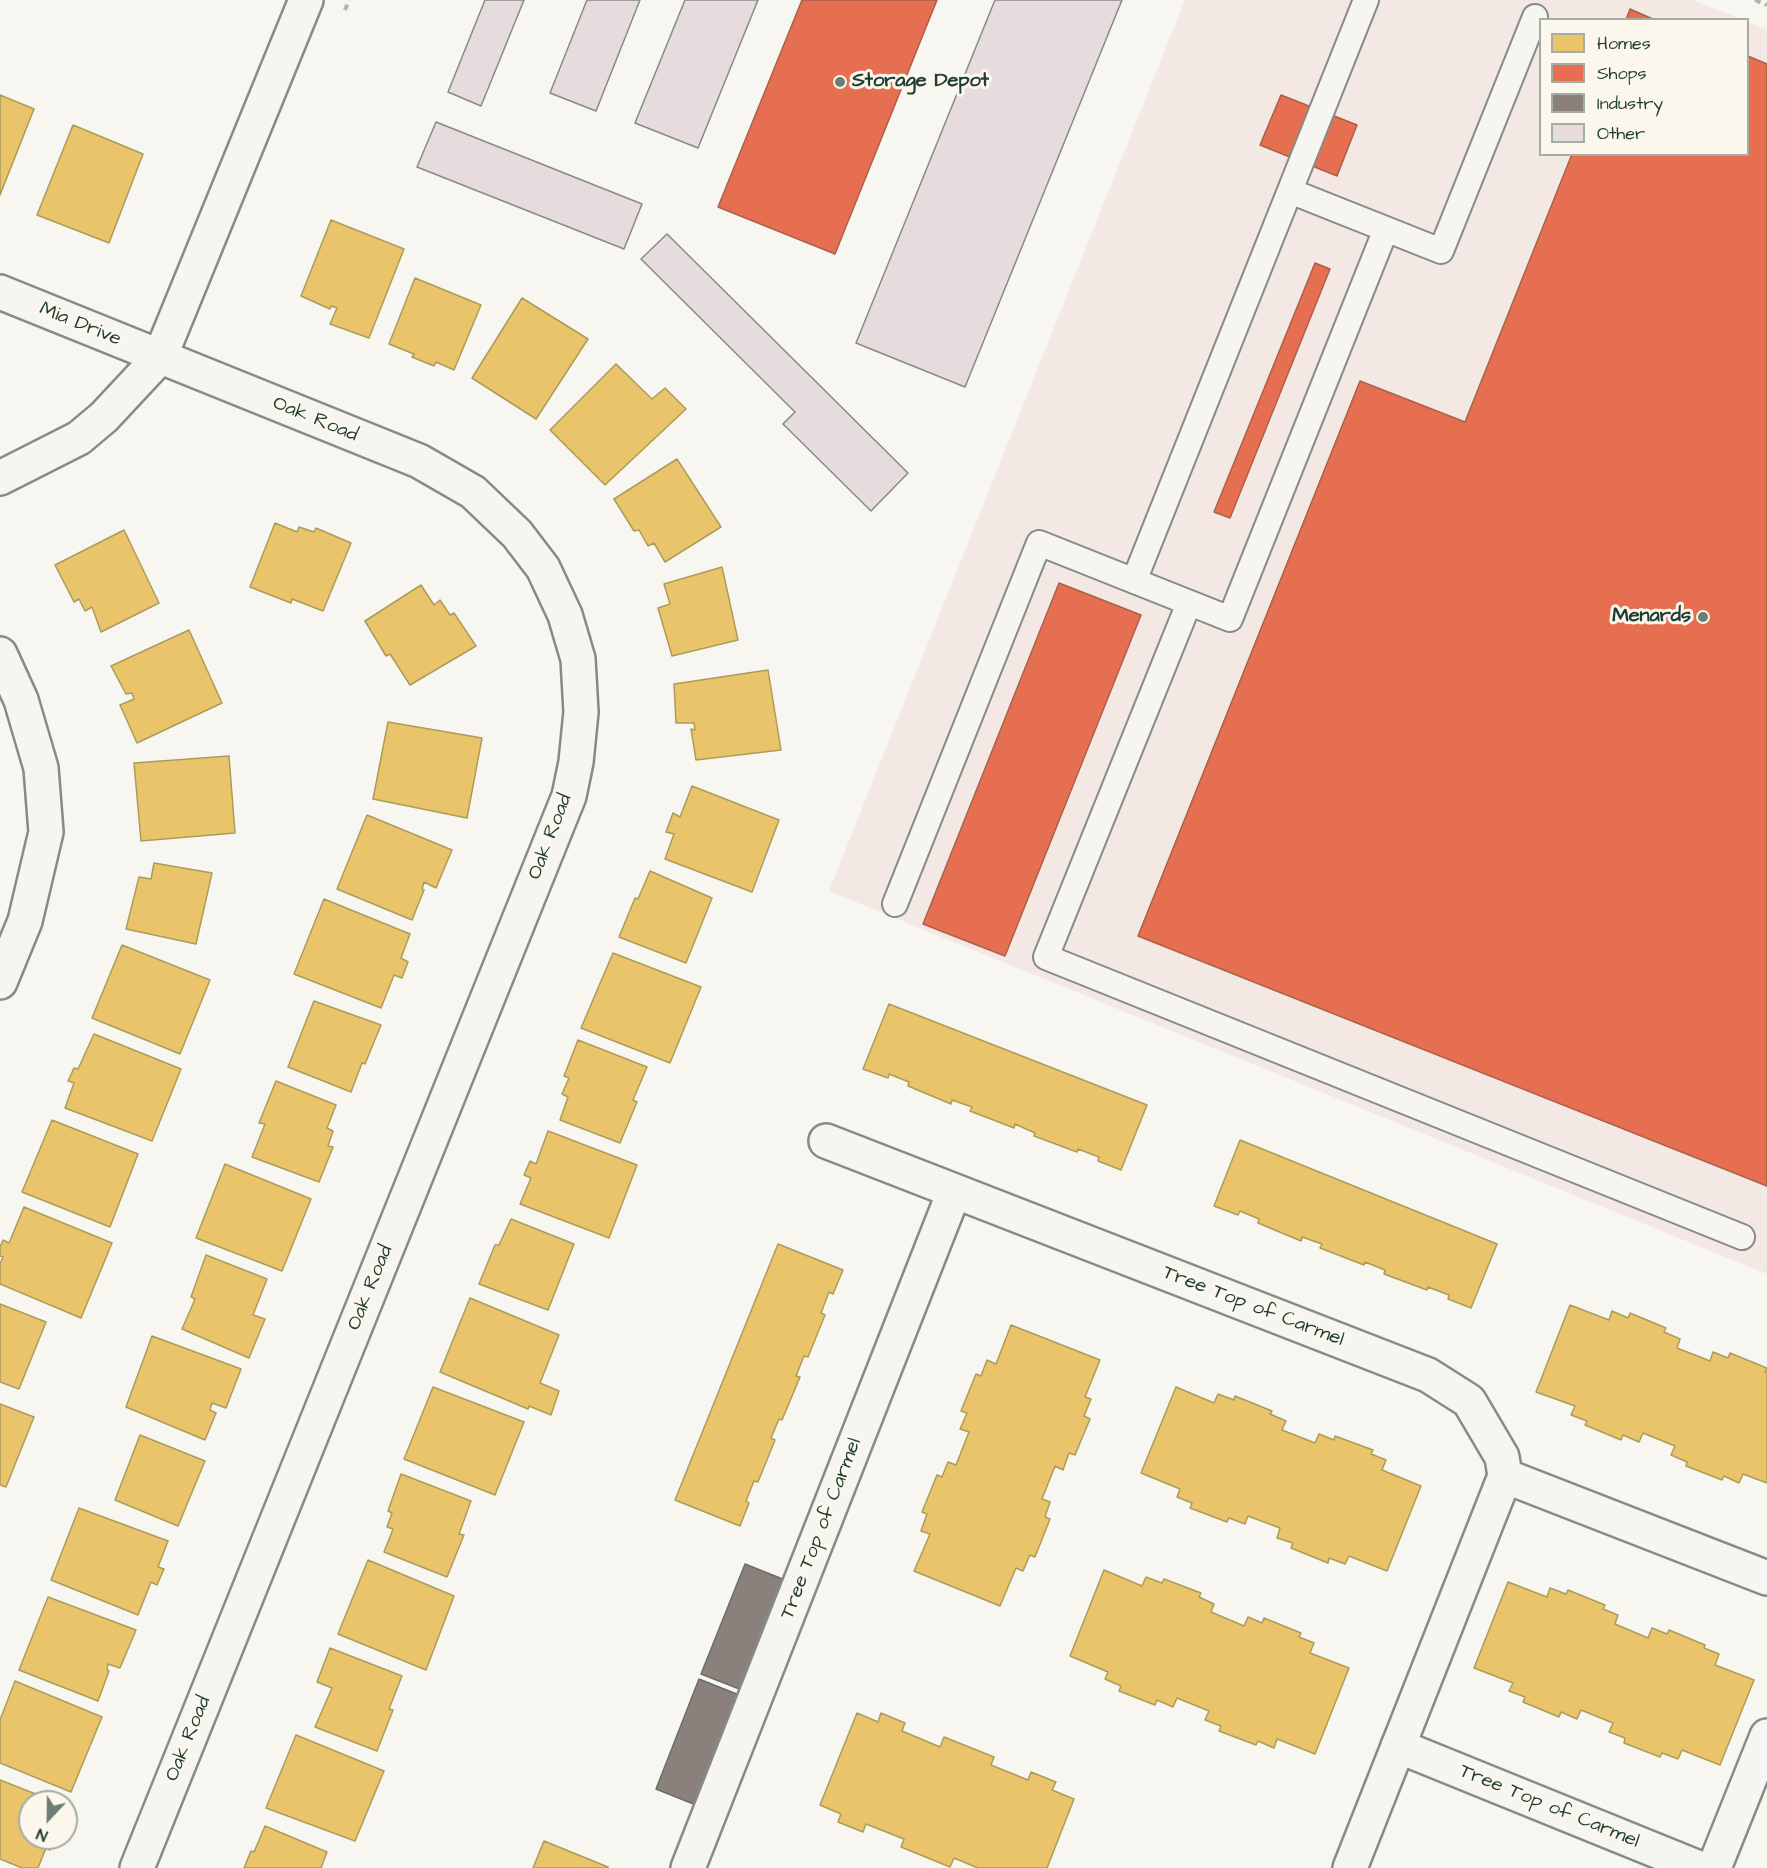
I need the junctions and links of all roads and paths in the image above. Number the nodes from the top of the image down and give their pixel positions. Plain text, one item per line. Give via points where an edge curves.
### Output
1 (306, 0) edge
2 (1366, 0) edge
3 (1755, 0) edge
4 (1767, 5) edge
5 (1535, 17) dead end
6 (1290, 191) junction
7 (1386, 229) junction
8 (0, 292) edge
9 (160, 357) junction
10 (0, 478) edge
11 (1134, 581) junction
12 (1189, 603) junction
13 (0, 654) edge
14 (895, 904) dead end
15 (0, 982) edge
16 (826, 1141) dead end
17 (954, 1192) junction
18 (1742, 1237) dead end
19 (1505, 1476) junction
20 (1767, 1578) edge
21 (1767, 1736) edge
22 (1398, 1746) junction
23 (690, 1867) edge
24 (137, 1868) edge
25 (1350, 1868) edge
26 (1699, 1868) edge
27 (1714, 1868) edge

1 - 9 street
2 - 6 lane
3 - 4 path
5 - 7 lane via 1441,251
6 - 7 lane
6 - 11 lane
7 - 12 lane via 1230,619
8 - 9 street, Mia Drive
9 - 10 street via 79,438
9 - 24 street, Oak Road via 419,462 473,492 517,534 543,568 565,615 578,659 581,712 569,796
11 - 12 lane
11 - 14 lane via 1039,543
12 - 18 lane via 1046,957
13 - 15 street via 21,700 41,768 46,832 25,921
16 - 17 street, Tree Top of Carmel
17 - 19 street, Tree Top of Carmel via 1428,1375 1469,1401 1502,1457
17 - 23 street, Tree Top of Carmel
19 - 20 street
19 - 22 street
21 - 27 street
22 - 25 street
22 - 26 street, Tree Top of Carmel

